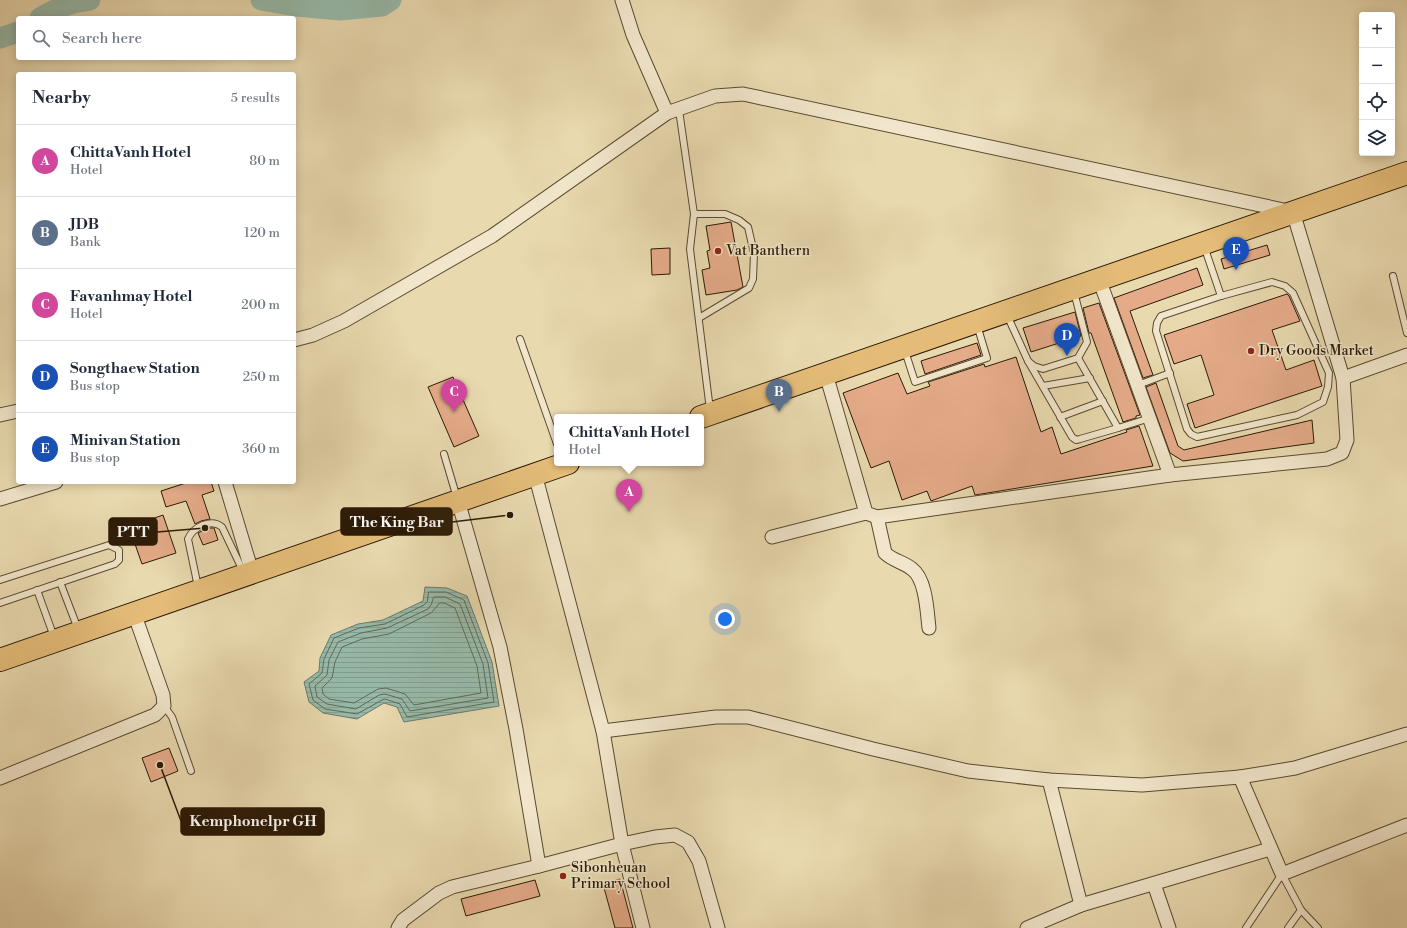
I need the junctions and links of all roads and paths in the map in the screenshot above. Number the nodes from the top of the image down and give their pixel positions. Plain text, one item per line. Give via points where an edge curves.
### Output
1 (622, 0) edge
2 (673, 112) junction
3 (1407, 173) edge
4 (1293, 212) junction
5 (694, 214) junction
6 (1203, 243) junction
7 (1393, 276) dead end
8 (1099, 279) junction
9 (1073, 288) junction
10 (1221, 296) junction
11 (1006, 312) junction
12 (699, 318) junction
13 (976, 322) junction
14 (1407, 333) edge
15 (296, 339) edge
16 (520, 339) dead end
17 (904, 347) junction
18 (1407, 355) edge
19 (1078, 358) junction
20 (1028, 361) junction
21 (1170, 373) junction
22 (826, 374) junction
23 (1090, 378) junction
24 (1343, 378) junction
25 (1138, 385) junction
26 (1043, 386) junction
27 (1103, 401) junction
28 (16, 411) edge
29 (0, 415) edge
30 (706, 415) edge
31 (1060, 417) junction
32 (1150, 418) junction
33 (1118, 428) junction
34 (554, 435) edge
35 (444, 454) dead end
36 (559, 466) edge
37 (535, 474) junction
38 (1170, 475) junction
39 (49, 484) edge
40 (226, 484) edge
41 (0, 499) edge
42 (458, 501) junction
43 (871, 515) junction
44 (772, 537) dead end
45 (248, 574) junction
46 (0, 580) edge
47 (60, 582) junction
48 (37, 590) junction
49 (198, 591) junction
50 (0, 603) edge
51 (134, 613) junction
52 (929, 628) dead end
53 (79, 633) junction
54 (55, 641) junction
55 (0, 660) edge
56 (164, 706) junction
57 (603, 731) junction
58 (1407, 734) edge
59 (191, 771) dead end
60 (1240, 777) junction
61 (0, 778) edge
62 (1049, 780) junction
63 (1407, 825) edge
64 (622, 844) junction
65 (1270, 849) junction
66 (540, 866) junction
67 (1282, 874) junction
68 (1154, 884) junction
69 (1081, 905) junction
70 (1301, 910) junction
71 (398, 928) edge
72 (643, 928) edge
73 (718, 928) edge
74 (1027, 928) edge
75 (1169, 928) edge
76 (1246, 928) edge
77 (1288, 928) edge
78 (1318, 928) edge

1 - 2 street via 633,35
2 - 4 street via 715,96 743,94
2 - 5 lane
2 - 15 street via 492,236 344,321
3 - 4 highway
4 - 6 highway
4 - 24 street
5 - 12 lane via 690,249
5 - 12 lane via 725,214 739,220 748,227 754,253 753,279 749,288
6 - 8 highway
6 - 10 lane
7 - 14 lane
8 - 9 highway
8 - 25 street
9 - 11 highway
9 - 19 lane via 1087,342
10 - 21 lane via 1161,316 1156,331
10 - 21 lane via 1272,282 1285,286 1293,294 1329,373 1323,402 1297,416 1197,437 1187,429
11 - 13 highway
11 - 20 lane
12 - 30 lane
13 - 17 highway
13 - 17 lane via 987,358 916,382
16 - 34 lane
17 - 22 highway
18 - 24 street
19 - 20 lane via 1043,369
19 - 23 lane
20 - 26 lane
21 - 25 lane
22 - 30 highway
22 - 43 street
23 - 26 lane
23 - 27 lane
24 - 38 street via 1348,440 1342,452 1327,459
25 - 32 street
26 - 31 lane
27 - 31 lane
27 - 33 lane
28 - 29 street
31 - 33 lane via 1076,440
32 - 33 lane
32 - 38 street
35 - 42 lane
36 - 37 highway
37 - 42 highway
37 - 57 street
38 - 43 street
39 - 41 street
40 - 45 street
42 - 45 highway
42 - 66 street via 500,648
43 - 44 street
43 - 52 street via 885,553 918,573 923,585
45 - 49 highway
45 - 49 lane via 222,527 212,522 196,529 188,539
46 - 47 lane via 109,545 119,550 119,560 115,564
47 - 48 lane
47 - 53 lane
48 - 50 lane
48 - 54 lane
49 - 51 highway
51 - 53 highway
51 - 56 street via 163,695
53 - 54 highway
54 - 55 highway
56 - 59 lane via 172,717
56 - 61 street via 155,715
57 - 62 street via 716,717 748,717 968,771
57 - 64 street
58 - 60 street via 1295,768
60 - 62 street via 1142,785
60 - 65 street
62 - 69 street
63 - 67 street
64 - 66 street
64 - 72 street
64 - 73 street via 655,837 676,836 688,842 699,861
65 - 67 street
65 - 68 street
66 - 71 street via 452,887 403,920
67 - 70 lane
67 - 76 lane
68 - 69 street
68 - 75 street
69 - 74 street
70 - 77 lane
70 - 78 lane

